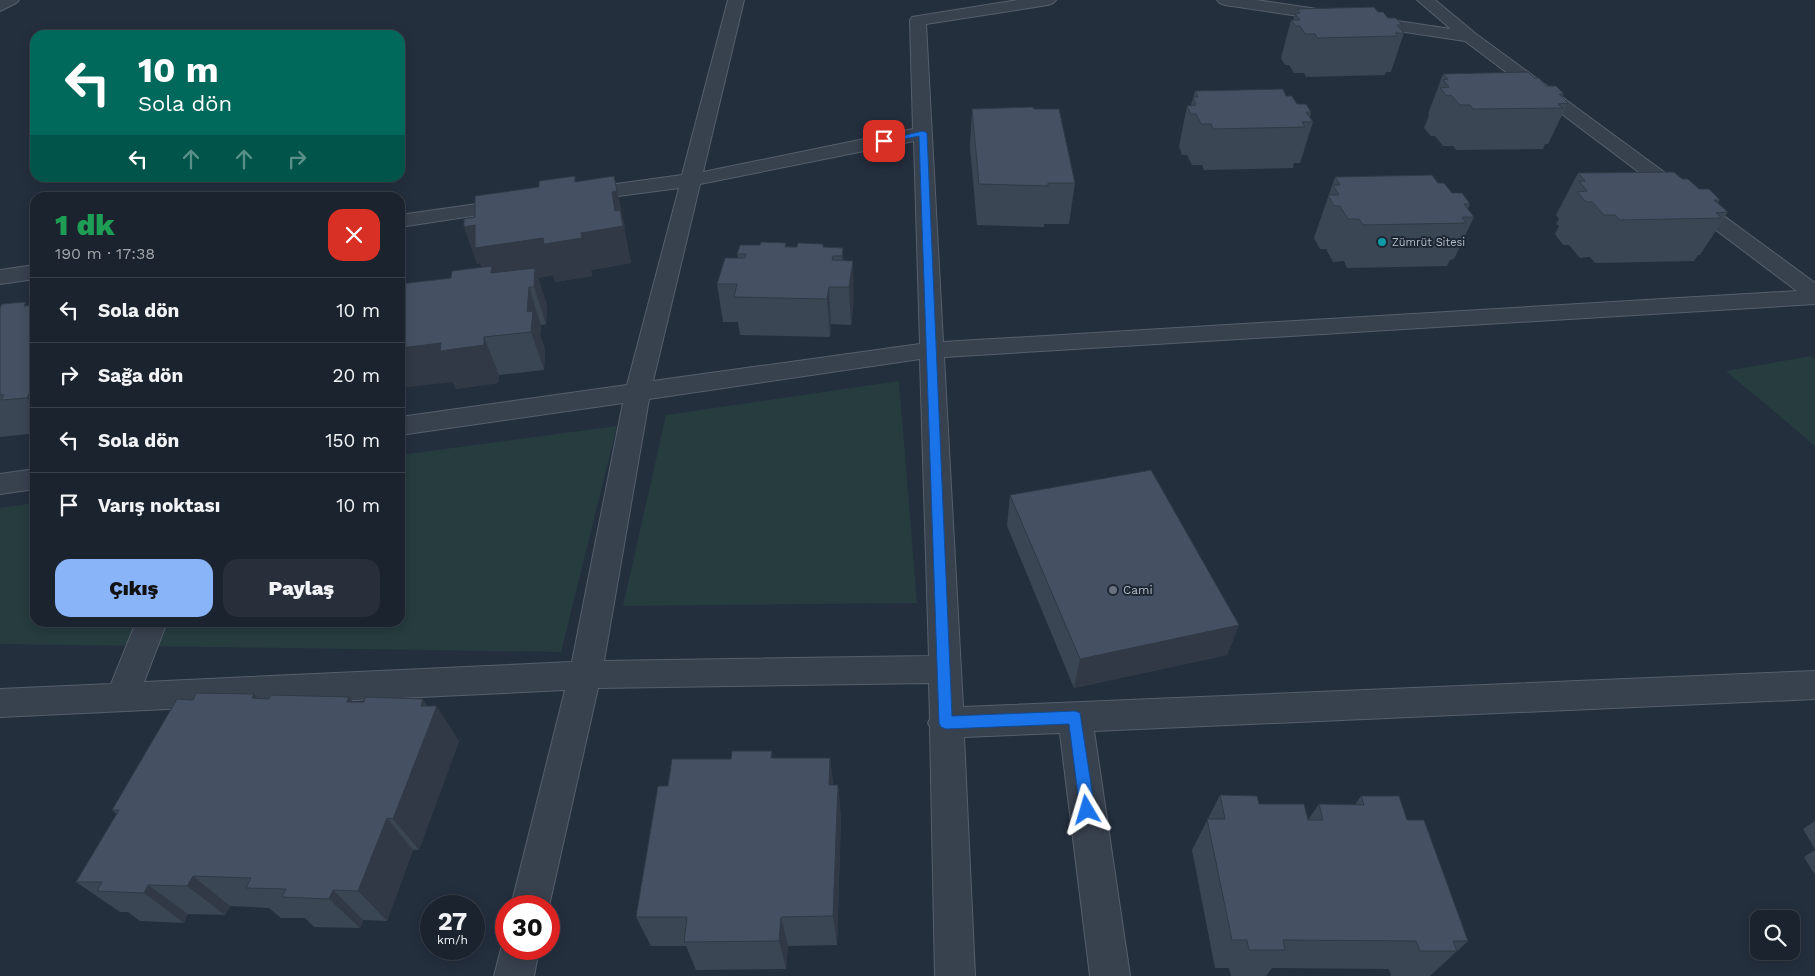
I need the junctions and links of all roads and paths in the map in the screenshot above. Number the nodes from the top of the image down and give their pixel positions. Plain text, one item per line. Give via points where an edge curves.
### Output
1 (11, 0) edge
2 (736, 0) edge
3 (1048, 0) edge
4 (1225, 0) edge
5 (1425, 0) edge
6 (0, 6) edge
7 (1470, 37) junction
8 (923, 133) junction
9 (691, 180) junction
10 (565, 198) edge
11 (526, 203) edge
12 (405, 220) edge
13 (30, 273) edge
14 (0, 277) edge
15 (1815, 296) edge
16 (932, 350) junction
17 (638, 392) junction
18 (405, 425) edge
19 (30, 480) edge
20 (0, 484) edge
21 (150, 627) edge
22 (945, 669) junction
23 (585, 675) junction
24 (1815, 685) edge
25 (121, 698) junction
26 (0, 703) edge
27 (1075, 717) junction
28 (946, 723) junction
29 (533, 895) edge
30 (518, 960) edge
31 (514, 976) edge
32 (955, 976) edge
33 (1110, 976) edge

1 - 6 street
2 - 9 street
3 - 8 street via 918,20
4 - 7 street
5 - 7 street
7 - 15 street
8 - 9 street
8 - 16 street
9 - 10 street
9 - 17 street
11 - 12 street
13 - 14 street
15 - 16 street
16 - 17 street
16 - 22 street
17 - 18 street
17 - 23 street
19 - 20 street
21 - 25 street
22 - 23 street
22 - 28 street
23 - 25 street
23 - 29 street
24 - 27 street
25 - 26 street
27 - 28 street
27 - 33 street
28 - 32 street
30 - 31 street

